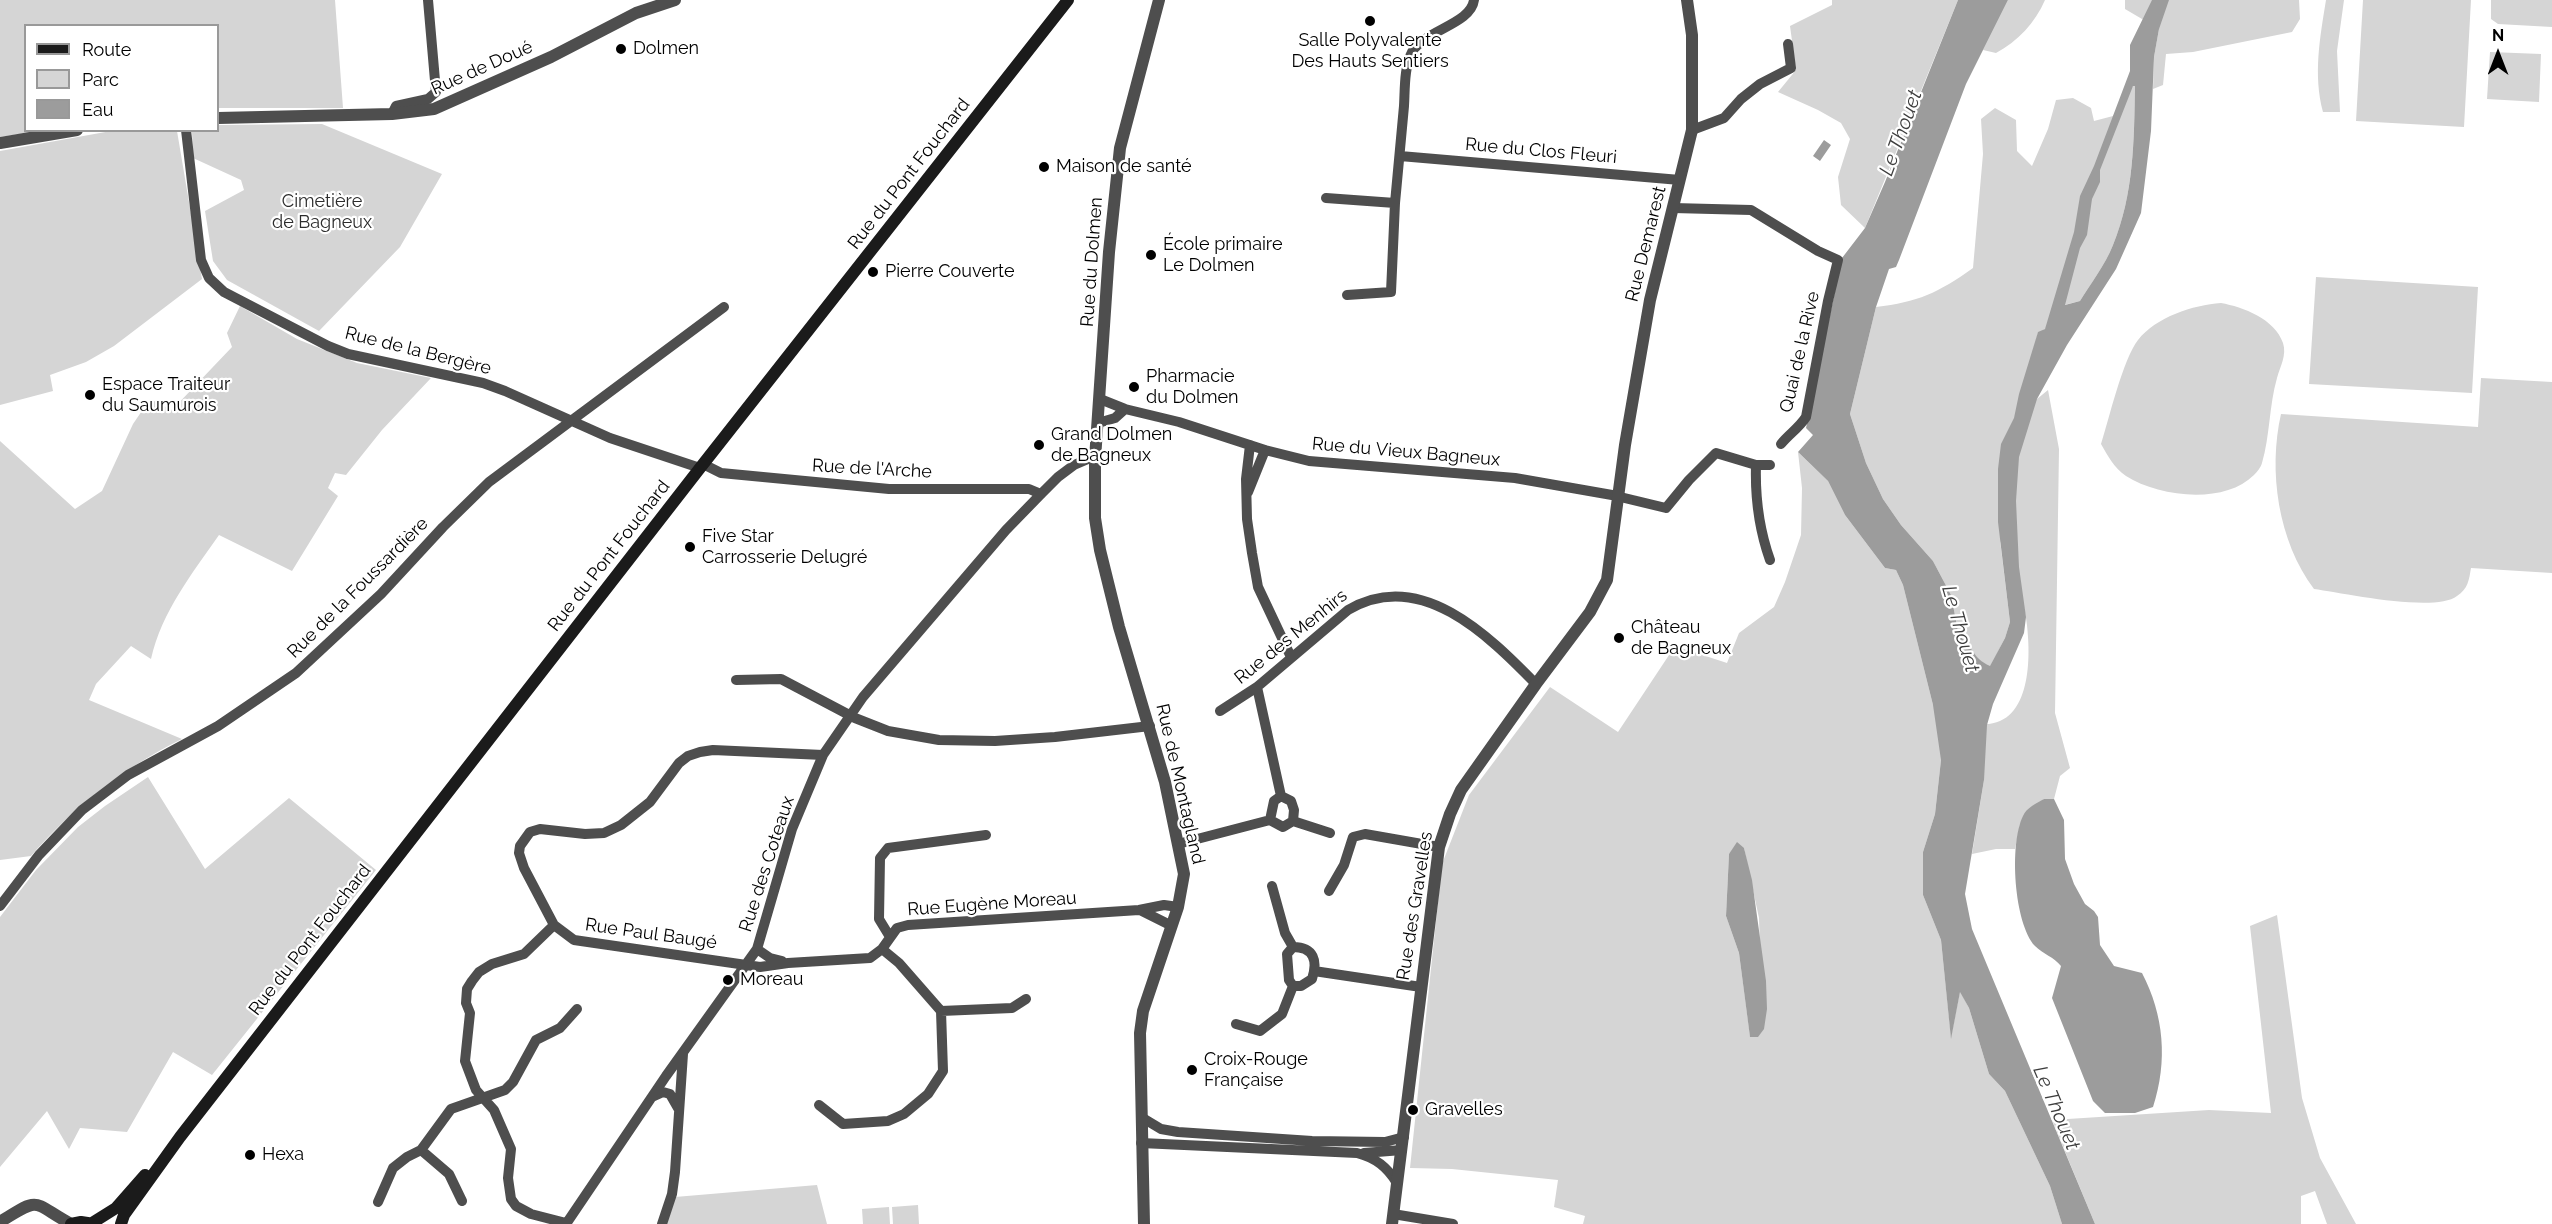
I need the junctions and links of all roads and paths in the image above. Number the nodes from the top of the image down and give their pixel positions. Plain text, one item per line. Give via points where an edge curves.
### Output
1 (428, 0) edge
2 (675, 0) edge
3 (1068, 0) edge
4 (1159, 0) edge
5 (1474, 0) edge
6 (1687, 0) edge
7 (1788, 44) dead end
8 (392, 114) junction
9 (219, 118) edge
10 (1692, 130) junction
11 (65, 132) edge
12 (186, 132) edge
13 (0, 143) edge
14 (1400, 156) junction
15 (1680, 180) junction
16 (1326, 198) dead end
17 (1395, 203) junction
18 (1672, 208) junction
19 (1347, 296) dead end
20 (724, 307) dead end
21 (1100, 399) junction
22 (1125, 409) junction
23 (569, 421) junction
24 (1098, 423) junction
25 (1781, 444) dead end
26 (1250, 445) junction
27 (1264, 450) junction
28 (1095, 459) junction
29 (1756, 465) junction
30 (1770, 465) dead end
31 (702, 466) junction
32 (1248, 493) junction
33 (1041, 494) junction
34 (1618, 497) junction
35 (1770, 560) dead end
36 (1291, 657) junction
37 (736, 680) dead end
38 (1536, 684) junction
39 (1257, 687) junction
40 (1220, 711) dead end
41 (850, 716) junction
42 (1150, 726) junction
43 (823, 755) junction
44 (1281, 796) junction
45 (1270, 820) junction
46 (1293, 821) junction
47 (1330, 832) dead end
48 (986, 836) dead end
49 (1179, 844) junction
50 (1439, 847) junction
51 (1272, 886) dead end
52 (1329, 891) dead end
53 (0, 906) edge
54 (1178, 907) junction
55 (1140, 910) junction
56 (554, 925) junction
57 (1172, 926) junction
58 (890, 937) junction
59 (1293, 947) junction
60 (757, 949) junction
61 (882, 949) junction
62 (789, 963) junction
63 (748, 964) junction
64 (1314, 970) junction
65 (1293, 986) junction
66 (1421, 987) junction
67 (1026, 999) dead end
68 (578, 1009) dead end
69 (940, 1011) junction
70 (1236, 1024) dead end
71 (682, 1054) junction
72 (665, 1078) junction
73 (680, 1093) junction
74 (485, 1097) junction
75 (652, 1097) junction
76 (819, 1105) dead end
77 (678, 1108) junction
78 (1141, 1117) junction
79 (1178, 1132) junction
80 (180, 1137) junction
81 (1404, 1137) junction
82 (1141, 1138) junction
83 (421, 1150) junction
84 (1402, 1150) junction
85 (1357, 1153) junction
86 (1398, 1183) junction
87 (462, 1201) dead end
88 (378, 1202) dead end
89 (48, 1208) junction
90 (1393, 1219) edge
91 (0, 1222) edge
92 (93, 1223) edge
93 (51, 1224) edge
94 (71, 1224) edge
95 (121, 1224) edge
96 (566, 1224) edge
97 (662, 1224) edge
98 (1144, 1224) edge
99 (1453, 1224) edge

1 - 8 street via 436,92 428,99 396,106
2 - 8 street, Rue de Doué via 636,13 449,104
3 - 31 main road, Rue du Pont Fouchard
4 - 21 street, Rue du Dolmen via 1120,148
5 - 14 street via 1464,16 1426,38 1413,51 1407,74
6 - 10 street, Rue Demarest via 1692,35
7 - 10 street via 1791,68 1760,84 1724,118
8 - 9 street, Rue de Doué
10 - 15 street, Rue Demarest
11 - 13 street
12 - 23 street, Rue de la Bergère via 201,260 209,278 224,292 348,354 483,383
14 - 15 street, Rue du Clos Fleuri
14 - 17 street
15 - 18 street, Rue Demarest
16 - 17 street
17 - 19 street via 1391,292
18 - 25 street, Quai de la Rive via 1751,210 1838,260 1806,417
18 - 34 street, Rue Demarest via 1648,311
20 - 23 street, Rue de la Foussardière
21 - 22 street, Rue du Vieux Bagneux
21 - 24 street, Rue du Dolmen
22 - 24 street via 1115,418
22 - 26 street, Rue du Vieux Bagneux
23 - 31 street, Rue de la Bergère
23 - 53 street, Rue de la Foussardière via 489,482 381,594 296,673 218,726 128,775 82,810 39,855
24 - 28 street, Rue du Dolmen
26 - 27 street, Rue du Vieux Bagneux
26 - 32 street
27 - 32 street
27 - 34 street, Rue du Vieux Bagneux via 1309,461 1515,478
28 - 33 street, Rue des Coteaux via 1074,465
28 - 42 street, Rue de Montagland via 1095,518 1100,550
29 - 30 street
29 - 34 street, Rue du Vieux Bagneux via 1716,453 1666,508
29 - 35 street via 1757,511
31 - 33 street, Rue de l'Arche via 721,473 850,486 1029,489
31 - 80 main road, Rue du Pont Fouchard
32 - 36 street via 1247,519 1258,587
33 - 41 street, Rue des Coteaux via 869,688
34 - 38 street, Rue des Gravelles via 1609,569 1602,592
36 - 38 street, Rue des Menhirs via 1363,601 1378,596 1411,598 1432,602 1480,631
36 - 39 street, Rue des Menhirs
37 - 41 street via 781,679
38 - 50 street, Rue des Gravelles via 1461,790
39 - 40 street, Rue des Menhirs
39 - 44 street
41 - 42 street via 888,731 939,740 995,741
41 - 43 street, Rue des Coteaux
42 - 49 street, Rue de Montagland
43 - 56 street, Rue Paul Baugé via 700,752 679,763 650,802 621,825 585,834 540,829 530,832 519,853
43 - 60 street, Rue des Coteaux via 792,829
44 - 45 street via 1274,801
44 - 46 street via 1291,801
45 - 46 street via 1283,827
45 - 49 street
46 - 47 street
48 - 58 street via 888,848 880,858 879,919
49 - 54 street, Rue de Montagland via 1184,874
50 - 52 street via 1365,834 1353,837 1344,866
50 - 66 street, Rue des Gravelles
51 - 59 street via 1285,933
54 - 55 street, Rue Eugène Moreau via 1164,905
54 - 57 street, Rue de Montagland
55 - 57 street
55 - 58 street, Rue Eugène Moreau via 908,925 897,928
56 - 63 street, Rue Paul Baugé via 574,940
56 - 74 street via 524,954 479,972 467,989 470,1013 465,1061 476,1090
57 - 78 street, Rue de Montagland via 1143,1011
58 - 61 street, Rue Eugène Moreau
59 - 64 street via 1311,952
59 - 65 street via 1287,954
60 - 62 street via 770,958
60 - 63 street, Rue des Coteaux
61 - 62 street via 870,958
61 - 69 street
62 - 63 street via 760,967
63 - 71 street, Rue des Coteaux
64 - 65 street via 1312,979
64 - 66 street
65 - 70 street via 1282,1014 1260,1031
66 - 81 street, Rue des Gravelles
67 - 69 street via 1012,1008
68 - 74 street via 560,1028 536,1040 513,1082
69 - 76 street via 943,1071 928,1094 904,1114 888,1121 843,1124
71 - 72 street, Rue des Coteaux
71 - 73 street
72 - 73 street via 672,1078
72 - 75 street, Rue des Coteaux
72 - 77 street
73 - 77 street
74 - 83 street via 451,1109
74 - 96 street via 511,1149 511,1199 531,1214
75 - 77 street via 663,1092 670,1094
75 - 96 street, Rue des Coteaux
77 - 97 street via 672,1194
78 - 79 street via 1161,1129
78 - 82 street, Rue de Montagland
79 - 81 street via 1354,1142 1385,1142
79 - 82 street
80 - 92 main road, Rue du Pont Fouchard via 116,1209
80 - 95 main road, Rue du Pont Fouchard
81 - 84 street, Rue des Gravelles
82 - 85 street
82 - 98 street, Rue de Montagland
83 - 87 street via 449,1174
83 - 88 street via 393,1168
84 - 85 street
84 - 86 street, Rue des Gravelles
85 - 86 street via 1371,1156 1390,1170
86 - 90 street, Rue des Gravelles
89 - 91 street via 27,1205
89 - 93 street
89 - 94 street
90 - 99 street
92 - 94 main road

